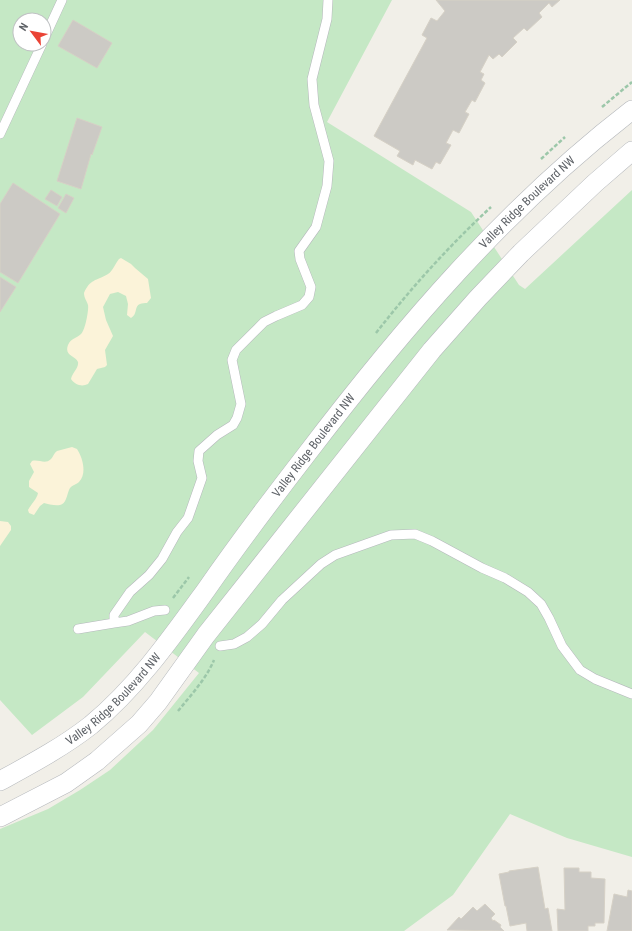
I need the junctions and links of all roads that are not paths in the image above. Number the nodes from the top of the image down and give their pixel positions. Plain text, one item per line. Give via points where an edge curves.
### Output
1 (62, 0) edge
2 (328, 0) edge
3 (52, 22) edge
4 (38, 52) edge
5 (632, 110) edge
6 (0, 134) edge
7 (632, 151) edge
8 (165, 610) dead end
9 (114, 623) junction
10 (78, 629) dead end
11 (220, 646) dead end
12 (632, 694) edge
13 (0, 781) edge
14 (0, 817) edge

1 - 3 lane
2 - 9 lane via 327,19 312,80 314,105 328,161 327,186 316,227 299,251 311,287 309,297 302,305 264,322 236,350 232,360 241,404 237,418 233,425 217,434 199,451 198,461 202,478 188,518 162,559 130,592 114,615
4 - 6 lane
5 - 13 street, Valley Ridge Boulevard NW via 538,189 411,322 306,455 193,608 126,692 76,736
7 - 14 street via 521,253 432,350 206,635 139,724 97,761 66,783
8 - 9 lane
9 - 10 lane
11 - 12 lane via 234,644 262,624 282,600 320,564 391,535 415,534 528,592 541,604 562,646 580,670

